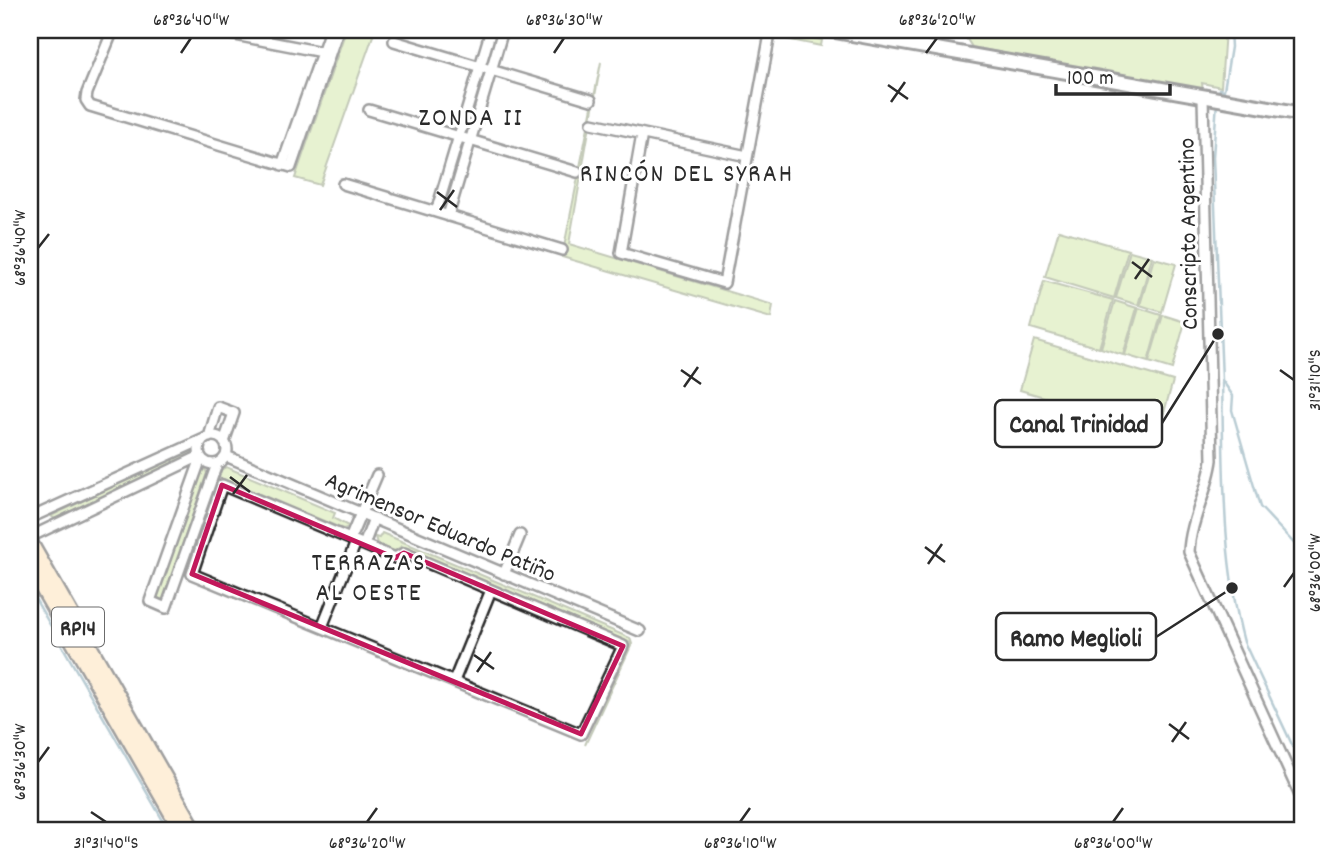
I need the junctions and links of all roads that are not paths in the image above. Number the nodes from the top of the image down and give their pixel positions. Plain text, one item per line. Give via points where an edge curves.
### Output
1 (113, 30) edge
2 (209, 30) edge
3 (330, 30) edge
4 (338, 30) edge
5 (491, 30) edge
6 (503, 30) edge
7 (829, 30) edge
8 (771, 31) edge
9 (394, 41) dead end
10 (326, 52) junction
11 (480, 67) junction
12 (491, 70) junction
13 (1212, 99) junction
14 (592, 100) dead end
15 (369, 110) dead end
16 (1303, 114) edge
17 (592, 123) dead end
18 (642, 134) junction
19 (459, 137) junction
20 (470, 140) junction
21 (747, 156) junction
22 (577, 172) dead end
23 (344, 184) dead end
24 (436, 212) junction
25 (448, 216) junction
26 (562, 250) dead end
27 (206, 438) junction
28 (224, 442) junction
29 (226, 456) junction
30 (201, 457) junction
31 (217, 464) junction
32 (377, 475) dead end
33 (361, 513) junction
34 (30, 517) edge
35 (374, 518) junction
36 (520, 535) dead end
37 (30, 537) edge
38 (357, 542) junction
39 (30, 543) edge
40 (30, 566) edge
41 (504, 574) junction
42 (491, 590) junction
43 (321, 627) junction
44 (640, 631) dead end
45 (454, 681) junction
46 (121, 713) junction
47 (1303, 802) edge
48 (182, 831) edge
49 (195, 831) edge

1 - 10 street via 87,93 90,106 282,165
2 - 10 street
3 - 10 street
4 - 10 street
5 - 11 street
6 - 12 street
7 - 13 main road
8 - 21 street
9 - 11 street
11 - 12 street
11 - 19 street
12 - 14 street
12 - 20 street
13 - 16 main road
13 - 47 street, Conscripto Argentino via 1212,460 1189,552
15 - 19 street
17 - 18 street
18 - 21 street
18 - 21 street via 621,253 724,283
19 - 20 street
19 - 24 street
20 - 22 street
20 - 25 street
23 - 24 street
24 - 25 street
25 - 26 street
27 - 28 street via 215,436
27 - 28 street via 218,407 234,413
27 - 30 street via 199,447
27 - 34 street
28 - 29 street
29 - 31 street
29 - 33 street, Agrimensor Eduardo Patiño
30 - 31 street via 208,464
30 - 31 street via 150,601 166,608
30 - 37 street
32 - 33 street
33 - 35 street, Agrimensor Eduardo Patiño
33 - 38 street
35 - 38 street
35 - 41 street, Agrimensor Eduardo Patiño
36 - 41 street
38 - 42 street via 394,558 404,553
38 - 43 street
38 - 43 street via 222,485 192,574
39 - 46 main road, RP14
40 - 46 main road, RP14
41 - 44 street, Agrimensor Eduardo Patiño
42 - 45 street
42 - 45 street via 623,646 581,734
43 - 45 street
46 - 48 main road, RP14
46 - 49 main road, RP14

